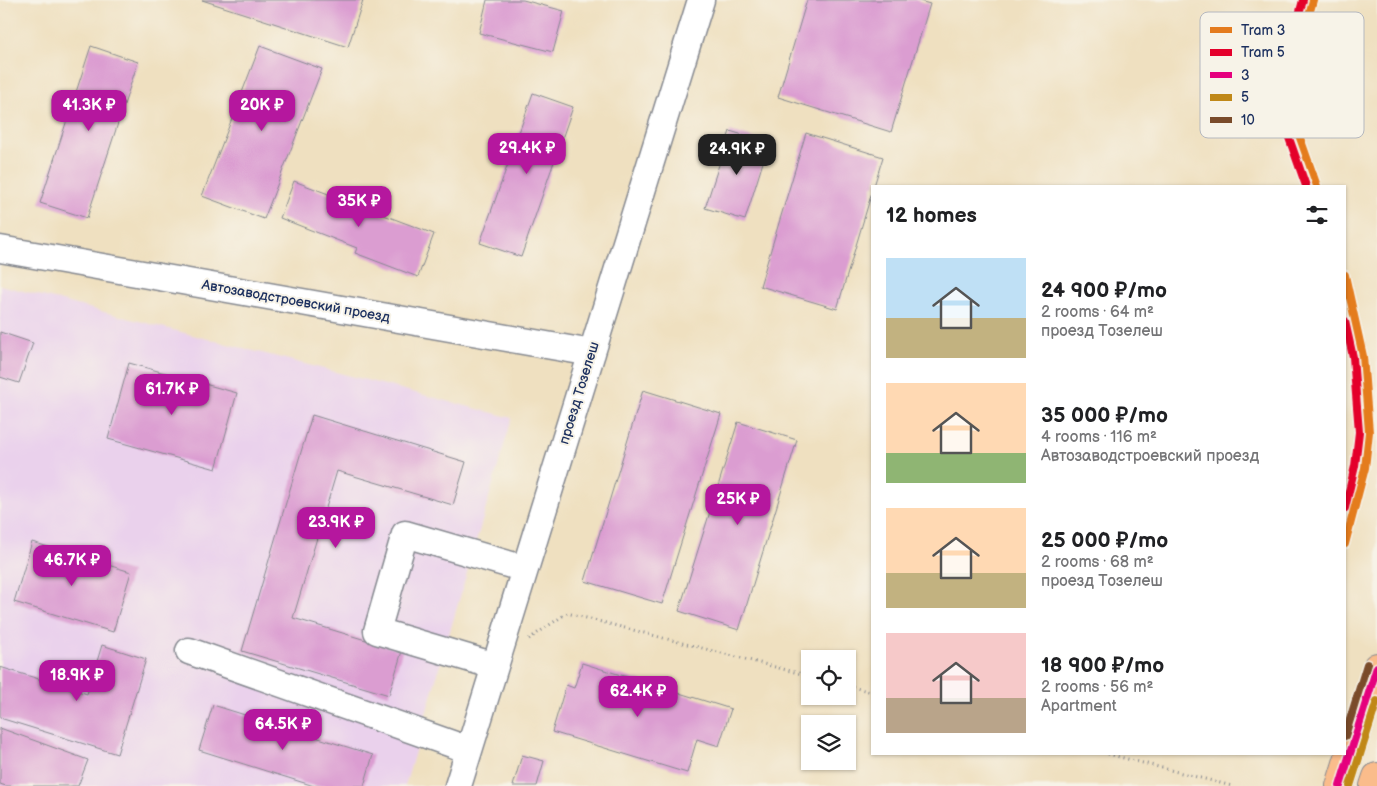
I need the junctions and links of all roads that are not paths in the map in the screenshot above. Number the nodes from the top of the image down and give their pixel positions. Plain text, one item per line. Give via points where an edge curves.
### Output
1 (701, 0) edge
2 (0, 249) edge
3 (592, 353) junction
4 (525, 569) junction
5 (189, 651) dead end
6 (495, 666) junction
7 (1377, 667) edge
8 (469, 750) junction
9 (1377, 777) edge
10 (458, 786) edge
11 (1340, 786) edge
12 (1374, 786) edge

1 - 3 street, проезд Тозелеш
2 - 3 street, Автозаводстроевский проезд
3 - 4 street, проезд Тозелеш
4 - 6 street, проезд Тозелеш
4 - 6 street via 405,534 377,631
5 - 8 street
6 - 8 street, проезд Тозелеш
7 - 11 main road
8 - 10 street, проезд Тозелеш
9 - 12 main road

